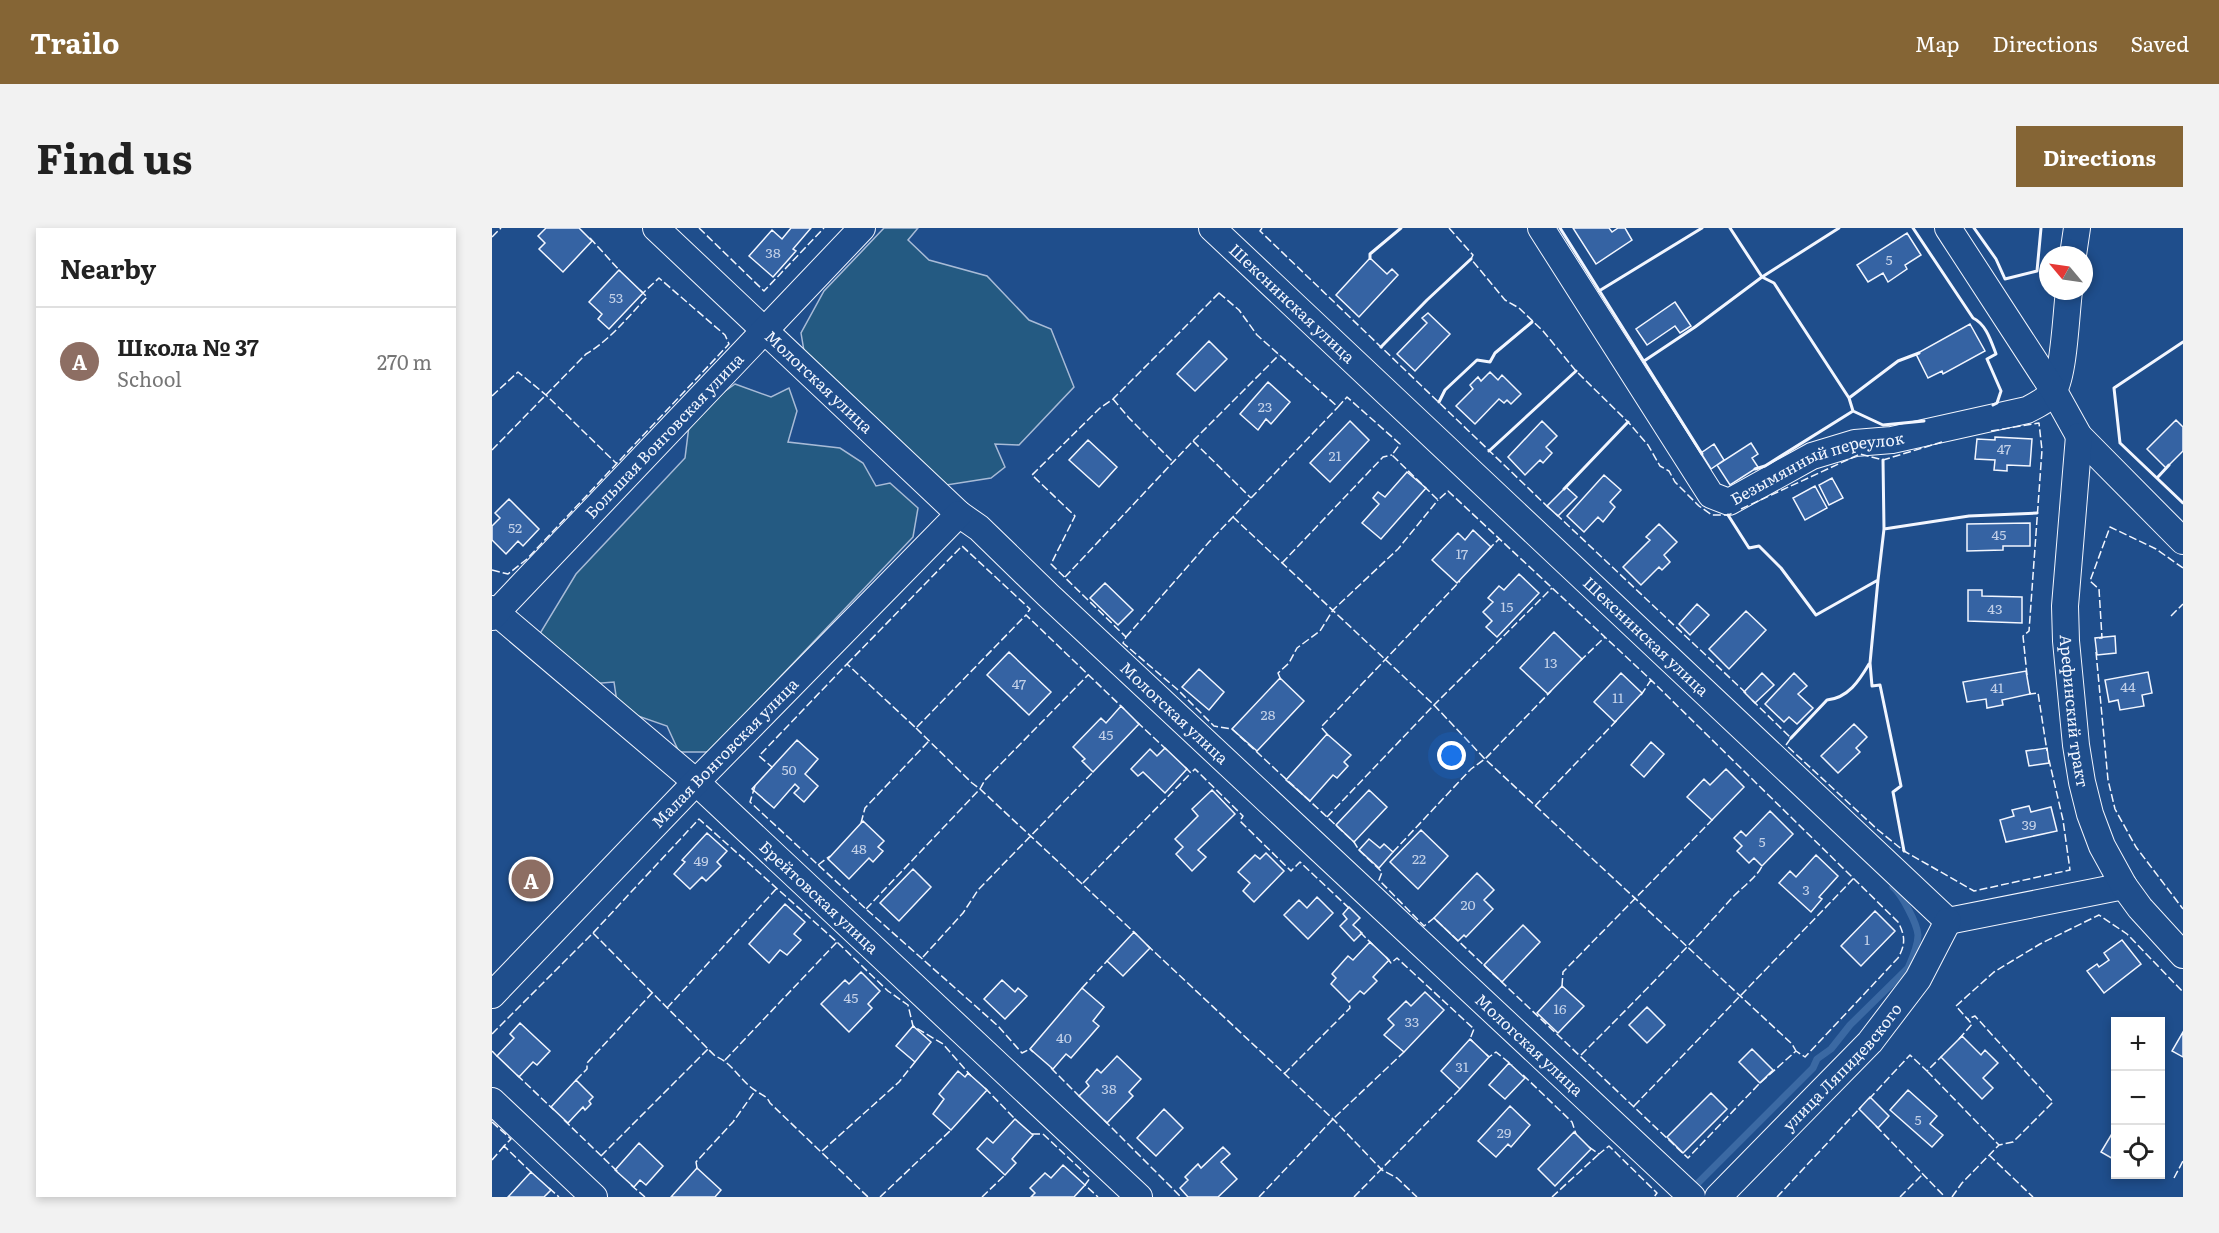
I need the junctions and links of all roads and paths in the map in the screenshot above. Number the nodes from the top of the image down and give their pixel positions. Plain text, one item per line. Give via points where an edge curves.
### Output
1 (656, 228) edge
2 (862, 228) edge
3 (1541, 228) edge
4 (1948, 228) edge
5 (2077, 228) edge
6 (1222, 231) edge
7 (2074, 246) edge
8 (2068, 300) edge
9 (765, 331) junction
10 (2054, 390) junction
11 (2079, 436) junction
12 (959, 514) junction
13 (2183, 542) edge
14 (493, 613) edge
15 (696, 782) junction
16 (2124, 886) junction
17 (1948, 921) junction
18 (2183, 955) edge
19 (492, 995) edge
20 (492, 1101) edge
21 (594, 1197) edge
22 (1139, 1197) edge
23 (1692, 1197) edge
24 (1718, 1197) edge

1 - 9 street, Мологская улица
2 - 9 street, Большая Вонговская улица
3 - 10 street, Безымянный переулок via 1711,495 1730,502 1812,456 1855,443 1892,440 2027,410 2043,402
4 - 10 street
5 - 7 street
6 - 17 street, Шекснинская улица
8 - 10 street via 2060,372
9 - 12 street, Мологская улица
9 - 14 street, Большая Вонговская улица
10 - 11 street
11 - 13 street
11 - 16 street, Арефинский тракт via 2065,606 2075,734 2090,814
12 - 15 street, Малая Вонговская улица
12 - 23 street, Мологская улица via 979,528
14 - 15 street, Брейтовская улица
15 - 19 street, Малая Вонговская улица
15 - 22 street, Брейтовская улица
16 - 17 street
16 - 18 street, Арефинский тракт
17 - 24 street, улица Ляпидевского via 1918,979 1870,1042
20 - 21 street

